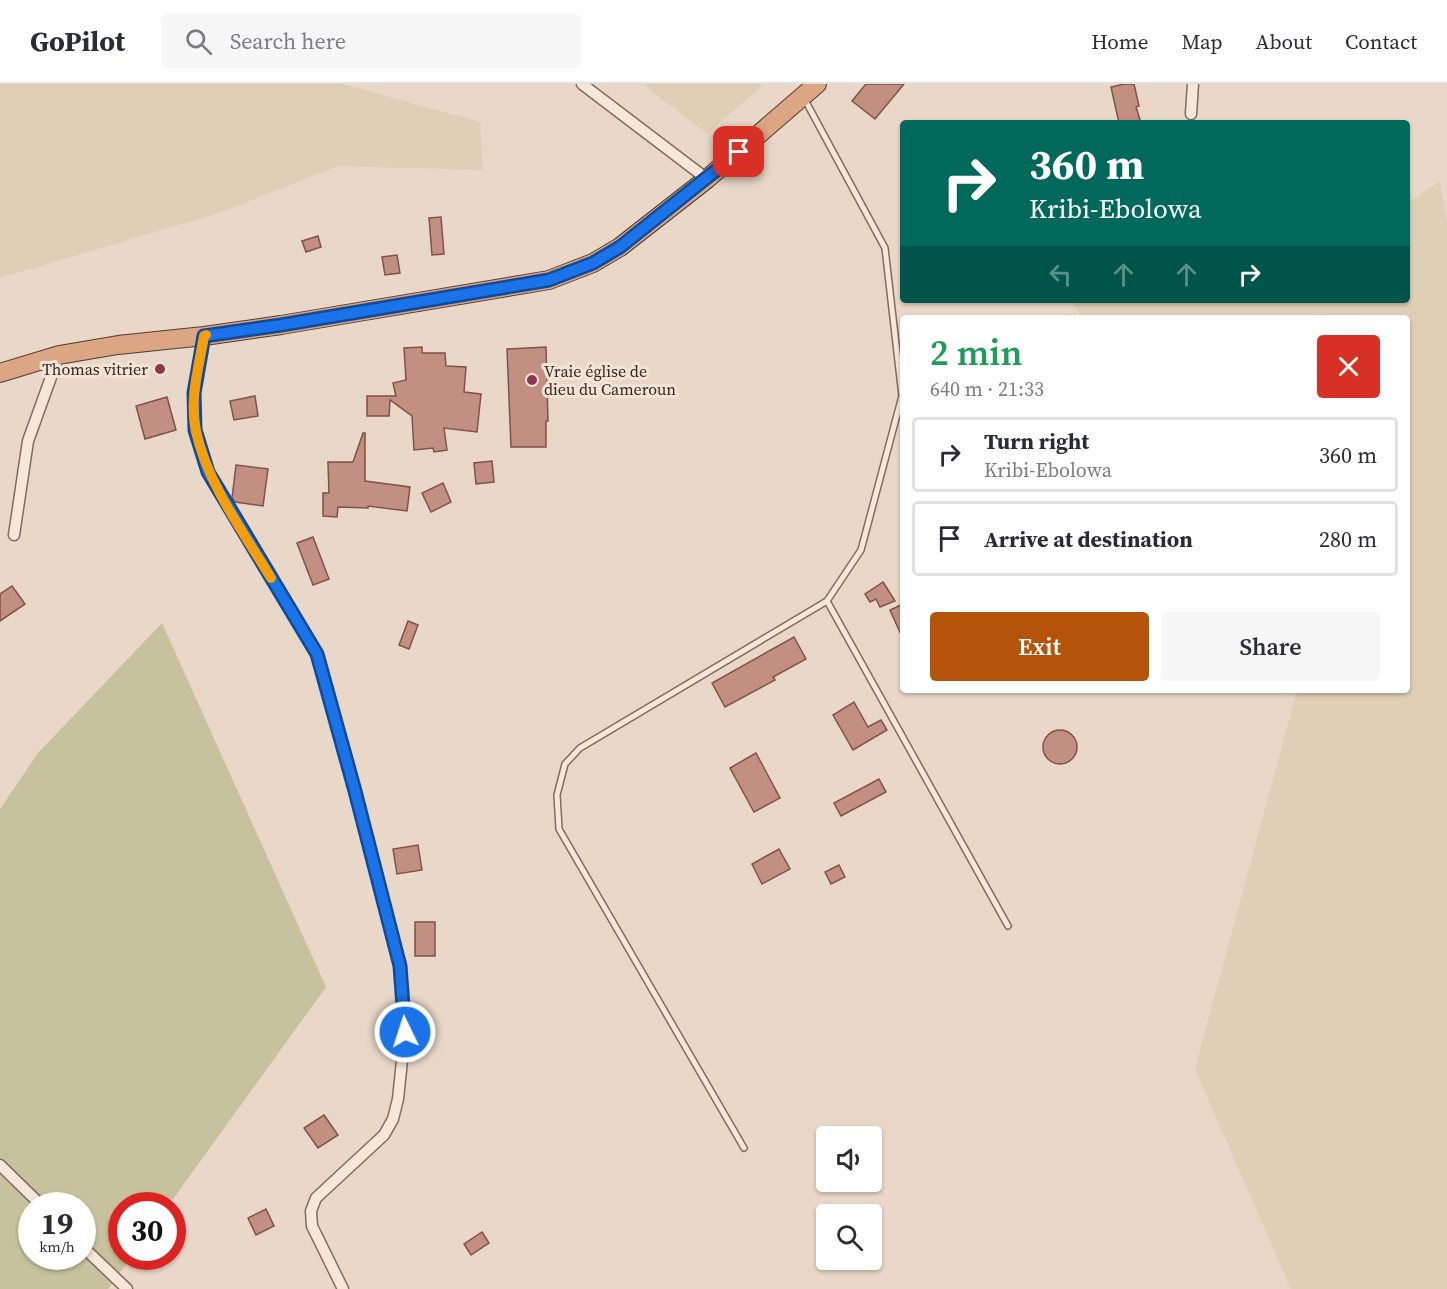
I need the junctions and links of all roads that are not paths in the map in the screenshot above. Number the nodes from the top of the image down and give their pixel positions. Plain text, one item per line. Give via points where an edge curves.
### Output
1 (582, 84) edge
2 (817, 84) edge
3 (1193, 84) edge
4 (803, 97) junction
5 (1191, 114) dead end
6 (707, 179) junction
7 (204, 336) junction
8 (59, 355) junction
9 (0, 373) edge
10 (900, 379) edge
11 (900, 404) edge
12 (14, 535) dead end
13 (826, 601) junction
14 (1008, 926) dead end
15 (744, 1148) dead end
16 (0, 1165) edge
17 (28, 1192) edge
18 (96, 1259) edge
19 (127, 1289) edge
20 (343, 1289) edge

1 - 6 street
2 - 4 highway
3 - 5 street
4 - 6 highway
4 - 10 lane via 885,248
6 - 7 highway via 620,247 593,263 549,280
7 - 8 highway
7 - 20 street via 194,393 195,430 208,472 317,654 400,966 405,1032 393,1119 384,1135 316,1198 311,1211 312,1226
8 - 9 highway
8 - 12 street via 28,441
11 - 13 lane via 861,550
13 - 14 lane
13 - 15 lane via 580,748 565,764 557,795 559,829
16 - 17 street
18 - 19 street

